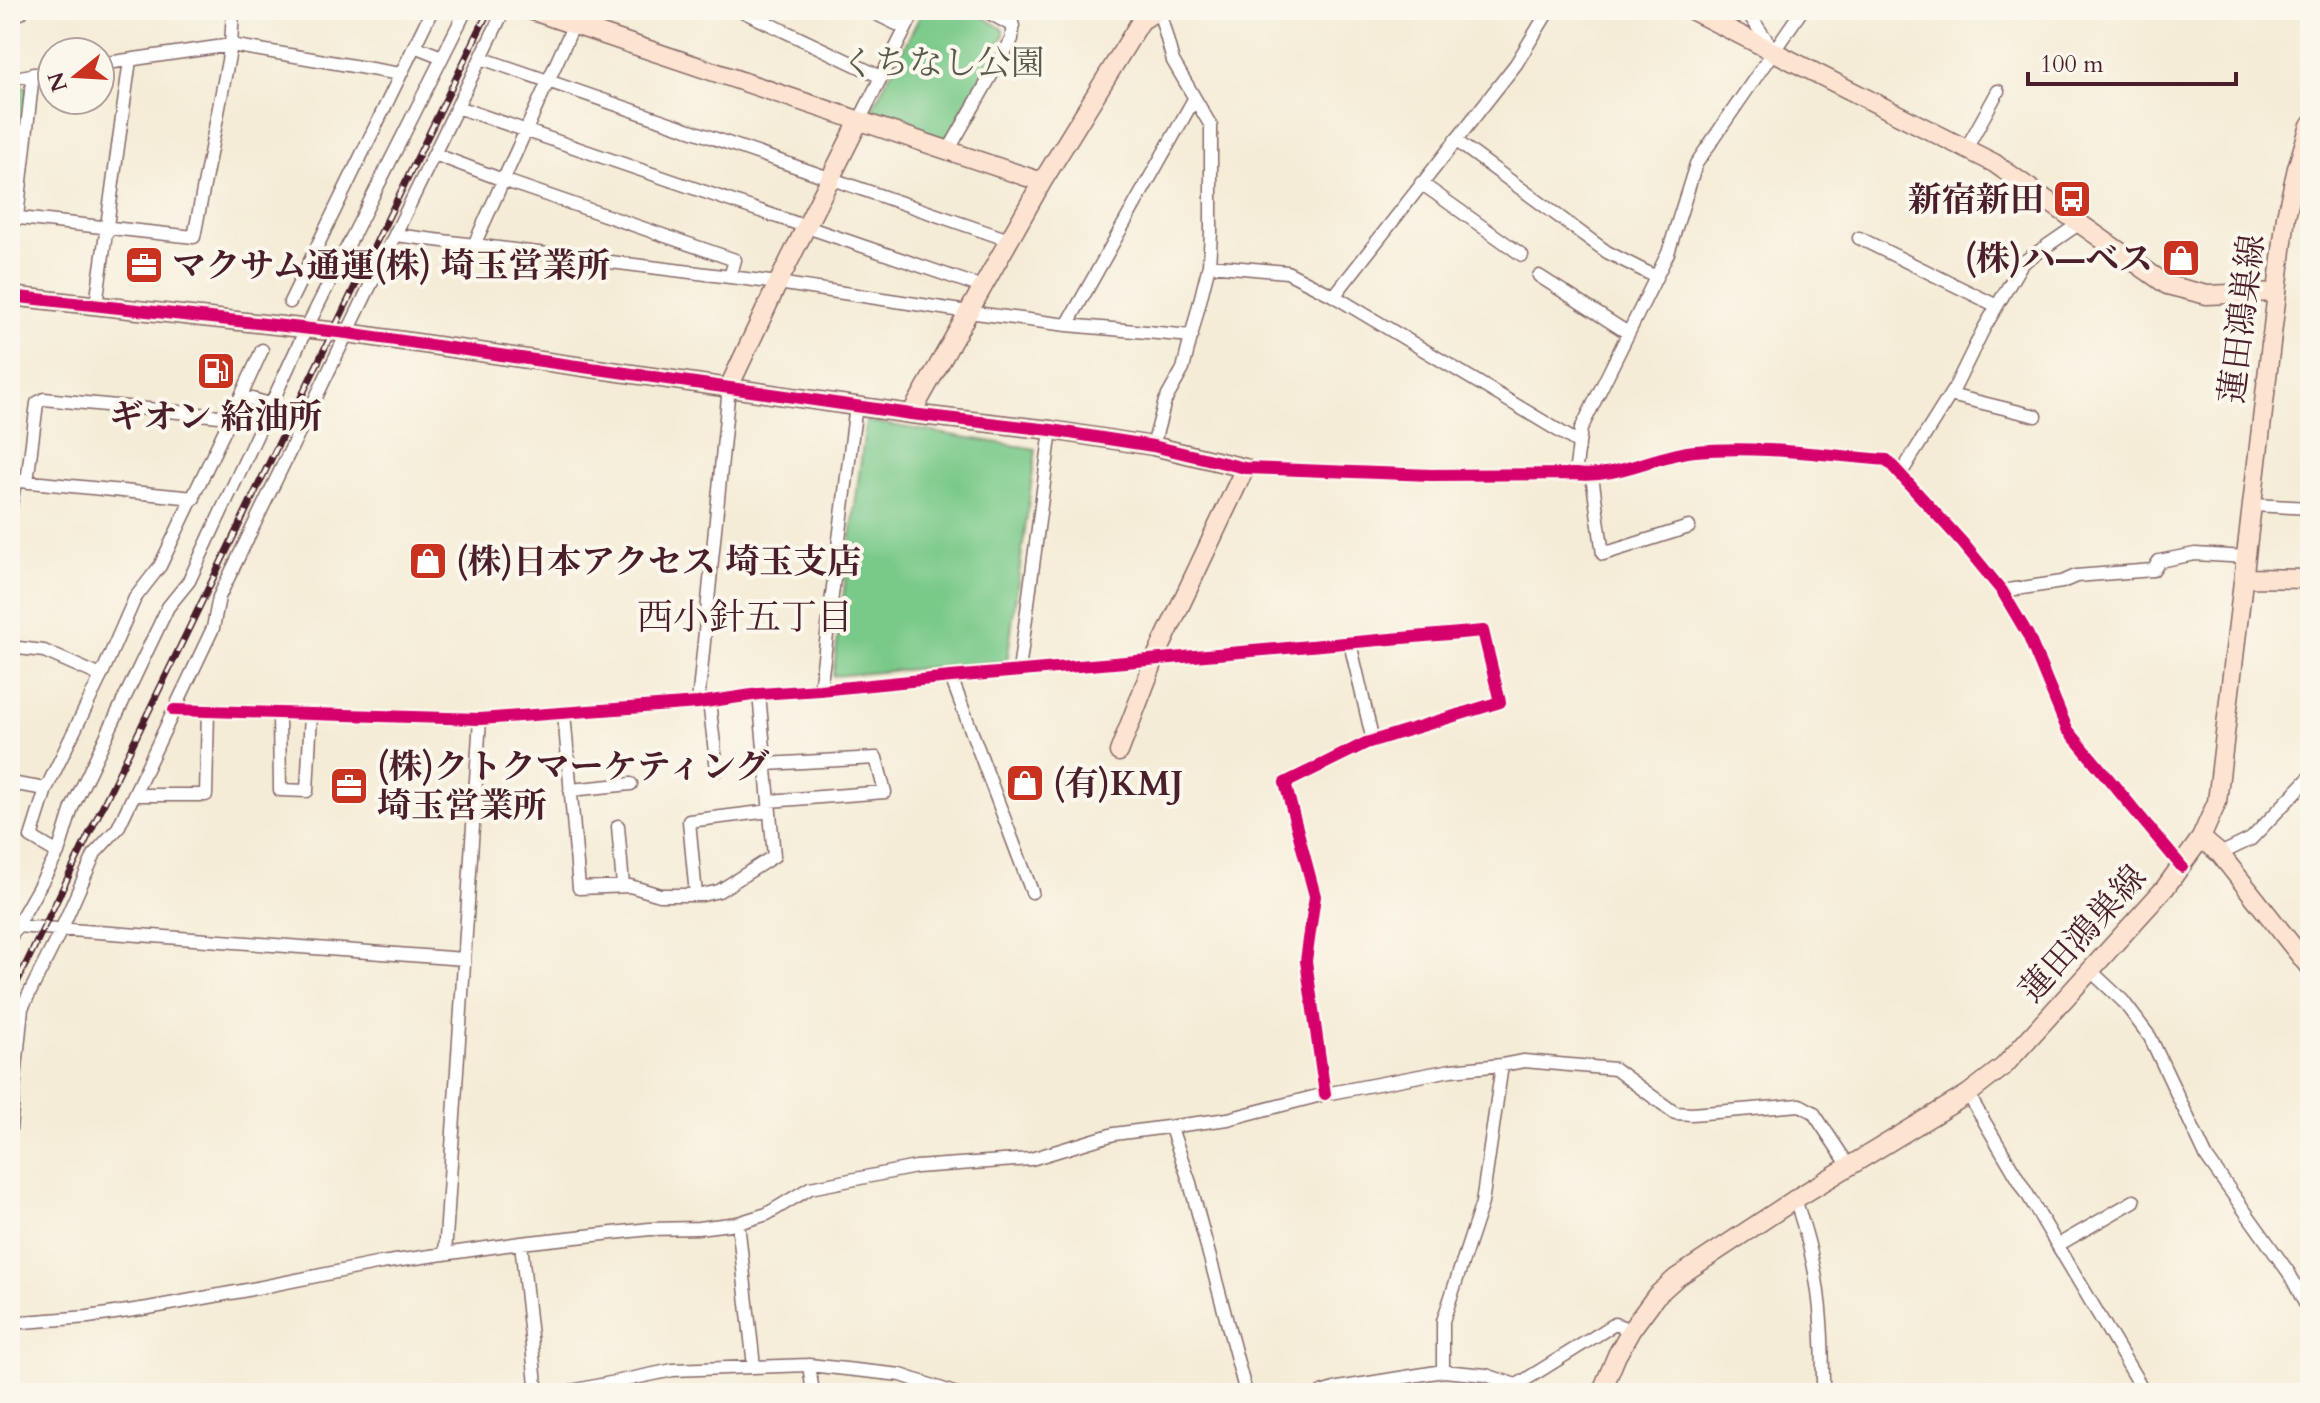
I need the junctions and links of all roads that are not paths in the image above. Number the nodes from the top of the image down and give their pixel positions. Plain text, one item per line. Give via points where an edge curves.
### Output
1 (233, 10) edge
2 (432, 10) edge
3 (466, 10) edge
4 (504, 10) edge
5 (530, 10) edge
6 (600, 10) edge
7 (740, 10) edge
8 (868, 10) edge
9 (915, 10) edge
10 (984, 10) edge
11 (1012, 10) edge
12 (1159, 10) edge
13 (1549, 10) edge
14 (1691, 10) edge
15 (1746, 10) edge
16 (1802, 10) edge
17 (1013, 26) junction
18 (582, 27) junction
19 (905, 28) junction
20 (231, 45) junction
21 (414, 46) junction
22 (1774, 51) junction
23 (442, 57) junction
24 (481, 58) junction
25 (130, 60) junction
26 (116, 62) edge
27 (33, 74) junction
28 (36, 74) edge
29 (400, 74) junction
30 (881, 77) junction
31 (10, 79) edge
32 (548, 81) junction
33 (1998, 91) dead end
34 (1194, 99) junction
35 (457, 107) junction
36 (859, 121) junction
37 (2310, 125) edge
38 (525, 131) junction
39 (1455, 140) junction
40 (1966, 149) junction
41 (948, 151) junction
42 (434, 154) junction
43 (830, 179) junction
44 (503, 180) junction
45 (1042, 182) junction
46 (1421, 183) junction
47 (14, 217) edge
48 (2080, 223) junction
49 (806, 227) junction
50 (107, 228) junction
51 (395, 235) junction
52 (1859, 238) dead end
53 (1009, 240) junction
54 (474, 245) junction
55 (1522, 255) dead end
56 (1209, 265) junction
57 (1539, 276) dead end
58 (730, 277) junction
59 (1656, 277) junction
60 (778, 283) junction
61 (982, 287) junction
62 (2276, 292) junction
63 (10, 296) edge
64 (1334, 296) junction
65 (290, 302) dead end
66 (96, 305) junction
67 (1997, 306) junction
68 (968, 312) junction
69 (1067, 325) junction
70 (306, 329) junction
71 (347, 333) junction
72 (1628, 333) junction
73 (1192, 336) junction
74 (262, 350) dead end
75 (729, 387) junction
76 (1950, 395) junction
77 (241, 396) junction
78 (270, 404) junction
79 (856, 405) junction
80 (911, 414) junction
81 (2036, 416) dead end
82 (230, 417) junction
83 (1051, 430) junction
84 (1579, 443) junction
85 (1153, 446) junction
86 (1245, 468) junction
87 (1575, 474) junction
88 (1900, 475) junction
89 (1592, 476) junction
90 (17, 481) edge
91 (194, 498) junction
92 (2252, 505) junction
93 (2310, 508) edge
94 (10, 511) edge
95 (1689, 527) dead end
96 (2247, 557) junction
97 (2245, 578) junction
98 (2310, 579) edge
99 (2002, 591) junction
100 (1350, 643) junction
101 (10, 647) edge
102 (1154, 661) junction
103 (1019, 671) junction
104 (101, 676) junction
105 (951, 677) junction
106 (820, 690) junction
107 (759, 694) junction
108 (704, 702) junction
109 (174, 710) junction
110 (208, 711) junction
111 (279, 713) junction
112 (564, 713) junction
113 (311, 714) junction
114 (480, 719) junction
115 (1373, 741) junction
116 (1119, 752) dead end
117 (766, 764) junction
118 (717, 770) dead end
119 (2310, 777) edge
120 (10, 783) edge
121 (631, 784) dead end
122 (46, 789) junction
123 (570, 790) junction
124 (134, 795) junction
125 (769, 806) junction
126 (618, 826) dead end
127 (2201, 838) junction
128 (58, 853) junction
129 (2220, 854) junction
130 (2182, 867) junction
131 (623, 886) junction
132 (1032, 892) dead end
133 (696, 895) junction
134 (61, 930) junction
135 (13, 932) edge
136 (464, 959) junction
137 (2310, 968) edge
138 (2091, 971) junction
139 (1502, 1065) junction
140 (1325, 1094) junction
141 (1968, 1094) junction
142 (1171, 1128) junction
143 (10, 1129) edge
144 (1849, 1166) junction
145 (1795, 1199) junction
146 (2134, 1201) dead end
147 (738, 1223) junction
148 (521, 1243) junction
149 (2058, 1245) junction
150 (445, 1254) junction
151 (2310, 1313) edge
152 (12, 1326) edge
153 (1631, 1330) junction
154 (809, 1365) junction
155 (754, 1366) junction
156 (1443, 1371) junction
157 (1519, 1389) edge
158 (537, 1393) edge
159 (562, 1393) edge
160 (813, 1393) edge
161 (954, 1393) edge
162 (1246, 1393) edge
163 (1321, 1393) edge
164 (1504, 1393) edge
165 (1601, 1393) edge
166 (1823, 1393) edge
167 (2145, 1393) edge

1 - 20 street
2 - 21 street
3 - 23 street
4 - 24 street
5 - 18 street
6 - 18 street
7 - 30 street
8 - 19 street
9 - 19 street
10 - 17 street
11 - 17 street
12 - 34 street via 1173,61
12 - 45 street via 1141,21
13 - 39 street via 1516,64
14 - 22 street
15 - 22 street
16 - 22 street
17 - 41 street via 1012,39
18 - 32 street
18 - 36 street
19 - 30 street
20 - 25 street
20 - 29 street
20 - 50 street via 194,237
21 - 23 street
21 - 29 street
22 - 40 street
22 - 59 street via 1696,164
23 - 70 street
24 - 32 street
24 - 35 street
25 - 26 street
25 - 50 street
27 - 28 street
27 - 31 street
27 - 47 street
29 - 65 street
30 - 36 street
32 - 38 street
32 - 43 street
33 - 40 street
34 - 56 street via 1211,126
34 - 69 street
35 - 38 street
35 - 42 street
36 - 41 street
36 - 43 street
37 - 62 street, 蓮田鴻巣線 via 2286,216
38 - 44 street
38 - 49 street
39 - 46 street
39 - 59 street via 1607,252
40 - 48 street
41 - 45 street
42 - 44 street
42 - 51 street
43 - 49 street
43 - 53 street
44 - 54 street
44 - 58 street via 735,260
45 - 53 street
46 - 55 street
46 - 64 street
47 - 50 street
48 - 62 street via 2167,285 2207,295
48 - 67 street via 2022,263
49 - 60 street
49 - 61 street
50 - 66 street
51 - 54 street
51 - 71 street
52 - 67 street
53 - 61 street
54 - 58 street
56 - 64 street via 1287,272
56 - 73 street
57 - 72 street
58 - 60 street
59 - 72 street
60 - 68 street
60 - 75 street
61 - 68 street
62 - 92 street, 蓮田鴻巣線
63 - 66 street
64 - 84 street
66 - 70 street
67 - 76 street
68 - 69 street
68 - 80 street
69 - 73 street
70 - 71 street
70 - 78 street
71 - 75 street
71 - 109 street via 219,597 213,628
72 - 84 street
73 - 85 street
74 - 77 street
75 - 79 street
75 - 108 street
76 - 81 street
76 - 88 street
77 - 78 street
77 - 82 street
78 - 128 street via 189,581 168,607 72,808
79 - 80 street
79 - 106 street
80 - 83 street
82 - 90 street via 44,399 37,403
82 - 91 street
83 - 85 street
83 - 103 street
84 - 87 street
85 - 86 street
86 - 87 street
86 - 102 street
87 - 89 street
88 - 89 street via 1887,460 1743,448 1691,452
88 - 99 street
89 - 95 street via 1603,554
90 - 91 street
90 - 94 street
91 - 104 street via 160,566 135,598
92 - 93 street
92 - 96 street, 蓮田鴻巣線
96 - 97 street, 蓮田鴻巣線
96 - 99 street via 2195,554 2159,561 2153,570 2076,576
97 - 98 street
97 - 127 street, 蓮田鴻巣線 via 2217,802
99 - 130 street via 2028,635 2067,729
100 - 102 street
100 - 115 street
100 - 115 street via 1483,631 1500,702
101 - 104 street via 44,651
102 - 103 street
102 - 116 street
103 - 105 street
104 - 122 street
105 - 106 street
105 - 132 street
106 - 107 street
107 - 108 street
107 - 117 street
108 - 112 street
108 - 118 street
109 - 110 street
109 - 124 street
110 - 111 street
110 - 124 street via 206,795
111 - 113 street
111 - 113 street via 280,790 307,791
112 - 114 street
112 - 123 street
113 - 114 street
114 - 136 street
115 - 140 street via 1285,783 1315,896 1306,961
117 - 125 street
117 - 125 street via 876,758 885,792
119 - 129 street via 2251,839
120 - 122 street
121 - 123 street
122 - 128 street via 31,837
123 - 131 street via 579,888
124 - 134 street via 118,828 95,853
125 - 133 street via 774,856 719,891
125 - 133 street via 689,821
126 - 131 street
127 - 129 street
127 - 130 street, 蓮田鴻巣線
128 - 135 street
129 - 137 street
130 - 138 street, 蓮田鴻巣線
131 - 133 street via 660,895
134 - 135 street
134 - 136 street
134 - 143 street via 22,1008
136 - 150 street
138 - 141 street, 蓮田鴻巣線 via 2003,1067
138 - 151 street via 2150,1037 2207,1158 2289,1273
139 - 140 street
139 - 144 street via 1524,1061 1615,1069 1675,1113 1800,1105 1813,1112
139 - 156 street via 1482,1203 1443,1321
140 - 142 street
141 - 144 street, 蓮田鴻巣線
141 - 149 street
142 - 147 street via 1114,1134 1031,1159 916,1167 810,1188 767,1214
142 - 162 street
144 - 145 street, 蓮田鴻巣線
145 - 153 street, 蓮田鴻巣線 via 1676,1278
145 - 166 street via 1819,1303
146 - 149 street
147 - 148 street
147 - 155 street
148 - 150 street
148 - 158 street
149 - 167 street
150 - 152 street via 148,1308
153 - 157 street via 1615,1324
153 - 165 street, 蓮田鴻巣線
154 - 155 street
154 - 160 street
154 - 161 street via 901,1375
155 - 159 street via 673,1370
156 - 157 street via 1486,1375
156 - 163 street
157 - 164 street

